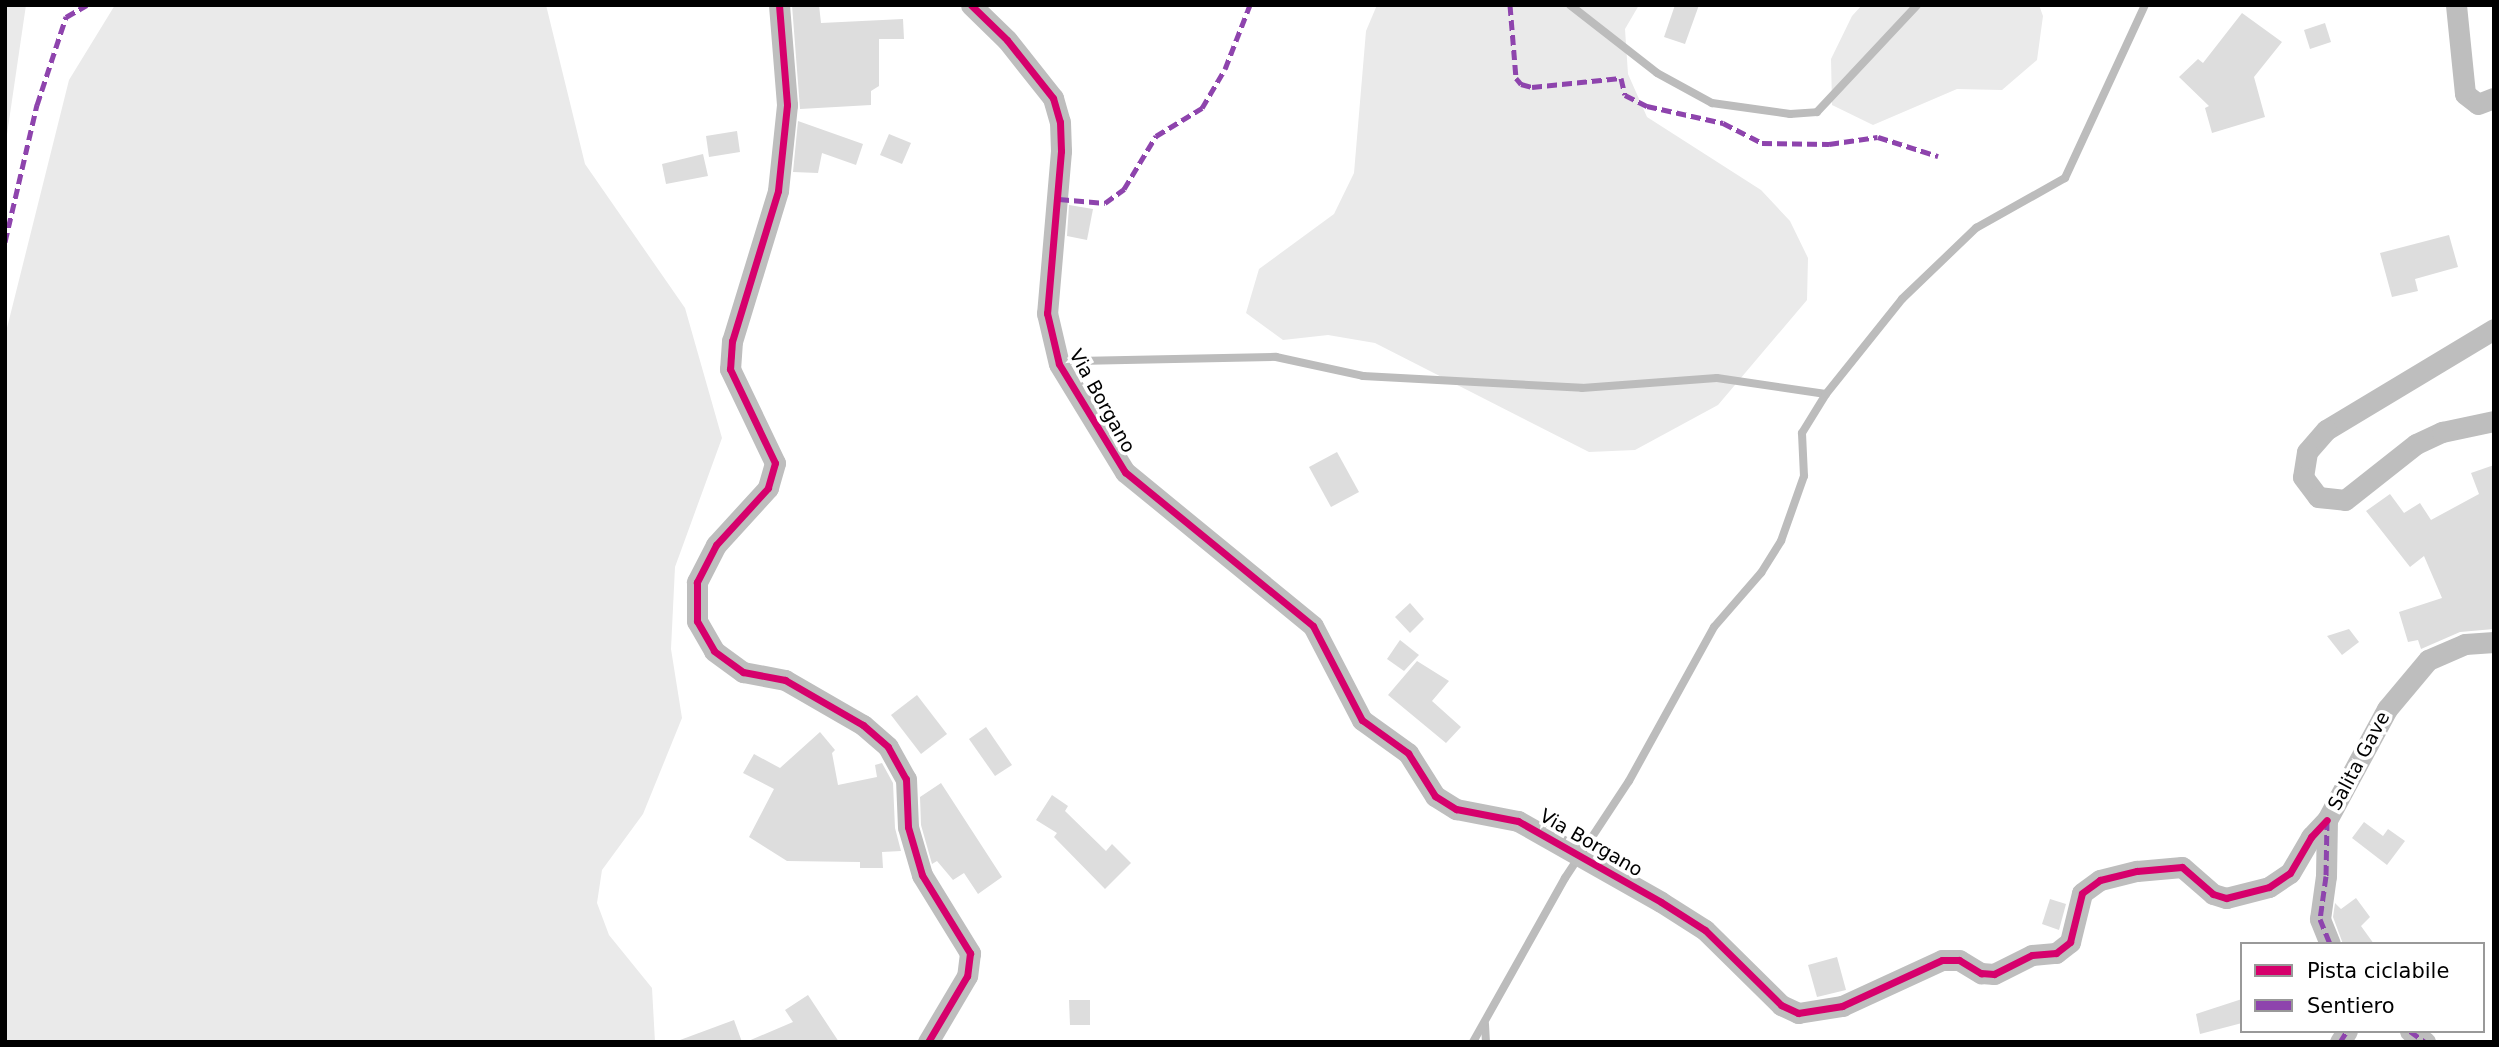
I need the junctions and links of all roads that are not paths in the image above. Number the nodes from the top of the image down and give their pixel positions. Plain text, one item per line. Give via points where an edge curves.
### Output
1 (779, 5) edge
2 (971, 5) edge
3 (2456, 5) edge
4 (2488, 101) edge
5 (2494, 329) edge
6 (2494, 421) edge
7 (2494, 642) edge
8 (2327, 820) junction
9 (2329, 942) edge
10 (928, 1042) edge

1 - 10 street via 788,105 778,191 732,341 730,369 775,463 768,488 716,545 697,582 697,621 714,651 743,672 785,680 863,725 888,747 906,779 908,827 922,875 970,953 967,976
2 - 8 street, Via Borgano via 1007,40 1053,98 1060,122 1059,199 1047,313 1059,364 1125,472 1313,626 1362,720 1408,753 1435,796 1455,809 1518,821 1661,902 1705,930 1781,1005 1798,1013 1842,1006 1942,960 1959,960 1980,973 1994,974 2032,955 2062,951 2070,942 2082,893 2101,880 2176,866 2188,870 2219,897 2269,887 2290,873 2311,836
3 - 4 street via 2463,86 2474,103
5 - 6 street via 2317,437 2307,452 2303,477 2318,497 2345,500 2416,444 2442,432
7 - 8 street, Salita Gave via 2447,650 2417,668 2387,709
8 - 9 street, Salita Gave via 2320,919

